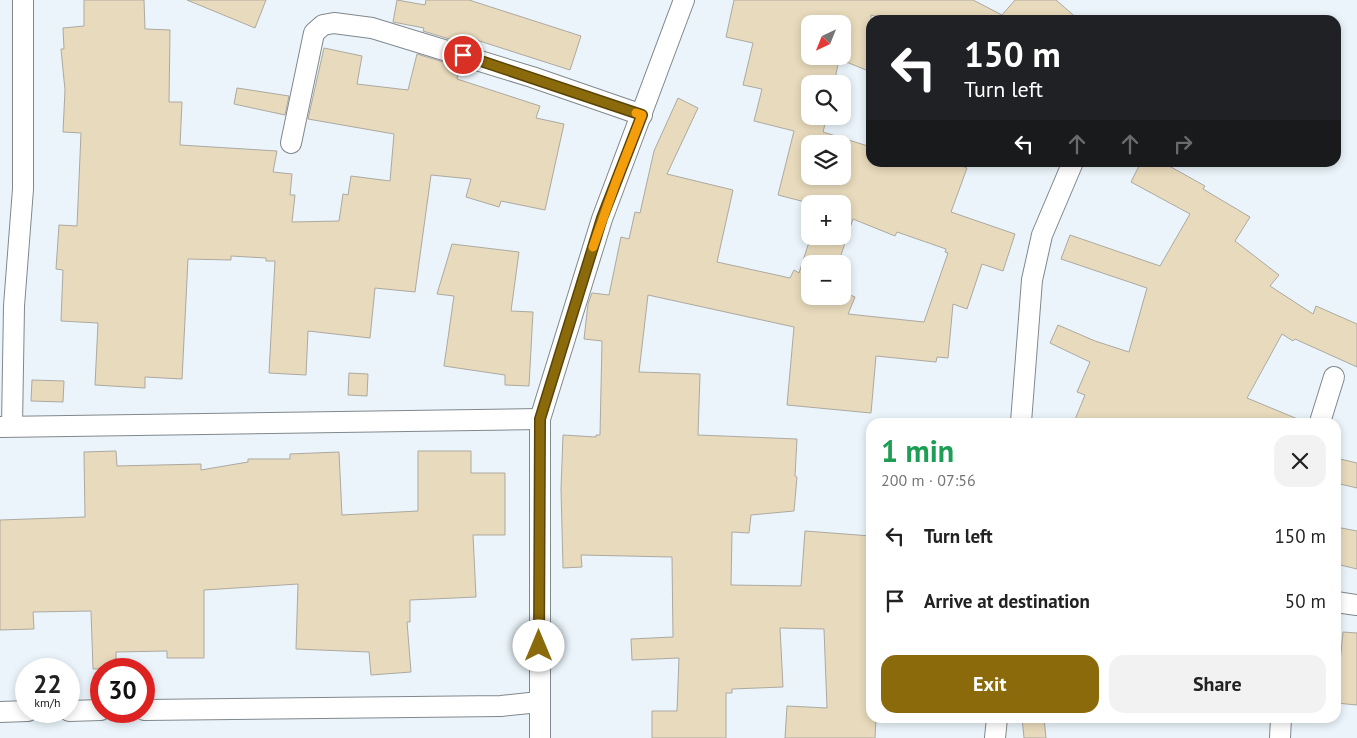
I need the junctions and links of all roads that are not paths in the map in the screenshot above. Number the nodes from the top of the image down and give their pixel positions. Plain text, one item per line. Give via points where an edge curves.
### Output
1 (23, 0) edge
2 (684, 0) edge
3 (642, 115) junction
4 (291, 143) dead end
5 (1071, 167) edge
6 (1334, 378) dead end
7 (1021, 418) edge
8 (1321, 418) edge
9 (540, 419) junction
10 (6, 427) edge
11 (1341, 603) edge
12 (1357, 605) edge
13 (538, 702) junction
14 (155, 710) edge
15 (15, 711) edge
16 (0, 712) edge
17 (997, 723) edge
18 (1281, 723) edge
19 (540, 738) edge
20 (996, 738) edge
21 (1280, 738) edge

1 - 10 street via 23,189
2 - 3 street
3 - 4 street via 427,44 372,28 334,23 323,25 314,33
3 - 9 street via 602,218
5 - 7 street via 1042,235 1032,280
6 - 8 street
9 - 10 street
9 - 13 street
11 - 12 street
13 - 14 street via 501,706
13 - 19 street
15 - 16 street
17 - 20 street
18 - 21 street

